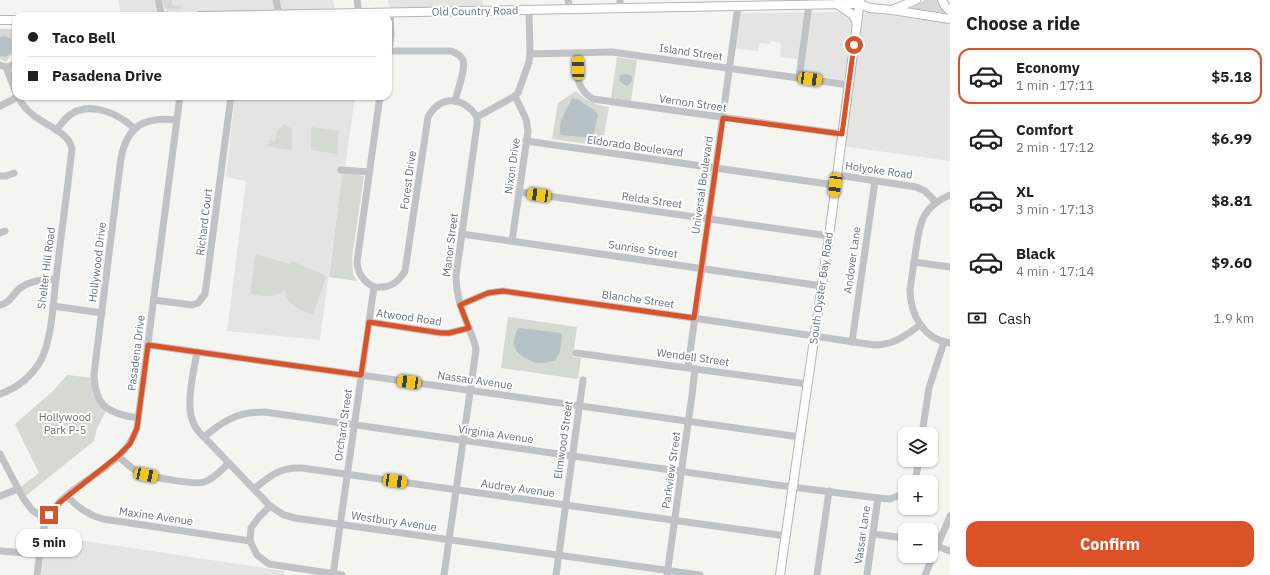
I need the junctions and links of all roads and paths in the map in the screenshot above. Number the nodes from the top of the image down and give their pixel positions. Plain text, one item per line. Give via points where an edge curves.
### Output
1 (158, 0) edge
2 (276, 0) edge
3 (357, 0) edge
4 (568, 0) edge
5 (916, 0) edge
6 (942, 0) edge
7 (862, 1) edge
8 (676, 3) edge
9 (749, 3) edge
10 (620, 4) edge
11 (836, 4) junction
12 (809, 5) junction
13 (738, 6) junction
14 (570, 9) junction
15 (529, 10) junction
16 (892, 10) junction
17 (950, 11) edge
18 (161, 12) edge
19 (279, 12) edge
20 (359, 12) edge
21 (390, 12) edge
22 (950, 19) edge
23 (0, 20) edge
24 (12, 20) edge
25 (857, 24) junction
26 (392, 53) edge
27 (577, 53) junction
28 (530, 54) junction
29 (3, 66) edge
30 (730, 68) junction
31 (799, 78) junction
32 (12, 85) edge
33 (849, 85) junction
34 (515, 96) junction
35 (12, 98) edge
36 (20, 100) edge
37 (179, 100) edge
38 (230, 100) edge
39 (379, 100) edge
40 (455, 101) junction
41 (0, 106) edge
42 (477, 117) junction
43 (723, 118) junction
44 (176, 120) junction
45 (135, 129) junction
46 (56, 130) junction
47 (842, 134) junction
48 (526, 142) junction
49 (716, 168) junction
50 (340, 170) dead end
51 (369, 172) junction
52 (14, 173) dead end
53 (837, 175) junction
54 (0, 176) edge
55 (875, 181) junction
56 (835, 185) junction
57 (519, 192) junction
58 (950, 196) edge
59 (936, 202) junction
60 (708, 219) junction
61 (462, 234) junction
62 (829, 236) junction
63 (512, 242) junction
64 (914, 262) junction
65 (950, 267) edge
66 (701, 268) junction
67 (56, 279) junction
68 (822, 286) junction
69 (374, 287) junction
70 (154, 300) junction
71 (0, 305) edge
72 (460, 305) junction
73 (53, 306) junction
74 (102, 313) junction
75 (694, 318) junction
76 (369, 322) junction
77 (920, 325) junction
78 (469, 328) junction
79 (814, 336) junction
80 (852, 342) junction
81 (947, 343) edge
82 (148, 345) junction
83 (197, 352) junction
84 (576, 353) dead end
85 (691, 368) junction
86 (361, 375) junction
87 (583, 380) dead end
88 (807, 384) junction
89 (470, 391) junction
90 (0, 394) edge
91 (579, 406) junction
92 (138, 418) junction
93 (689, 422) junction
94 (354, 425) junction
95 (923, 427) edge
96 (204, 437) junction
97 (800, 437) junction
98 (463, 440) junction
99 (0, 454) edge
100 (118, 456) junction
101 (572, 456) junction
102 (229, 463) junction
103 (682, 471) junction
104 (348, 475) junction
105 (793, 486) junction
106 (18, 489) junction
107 (254, 489) junction
108 (456, 490) junction
109 (828, 491) junction
110 (0, 496) edge
111 (66, 496) junction
112 (898, 496) edge
113 (878, 498) junction
114 (566, 505) junction
115 (270, 506) junction
116 (950, 516) edge
117 (47, 520) junction
118 (674, 521) junction
119 (340, 524) junction
120 (873, 534) junction
121 (786, 536) junction
122 (898, 537) edge
123 (938, 538) edge
124 (449, 540) junction
125 (250, 541) junction
126 (938, 546) edge
127 (0, 551) edge
128 (950, 551) edge
129 (40, 554) junction
130 (558, 555) junction
131 (929, 563) edge
132 (667, 573) edge
133 (333, 574) edge
134 (37, 575) edge
135 (342, 575) edge
136 (444, 575) edge
137 (556, 575) edge
138 (700, 575) edge
139 (780, 575) edge
140 (817, 575) edge
141 (867, 575) edge
142 (925, 575) edge

1 - 18 street
2 - 19 street
3 - 20 street
4 - 14 street
5 - 16 main road
6 - 17 main road
7 - 11 main road, Old Country Road
7 - 16 main road, Old Country Road via 870,8
7 - 25 main road, South Oyster Bay Road
8 - 10 main road, Old Country Road
8 - 13 main road, Old Country Road
9 - 12 main road, Old Country Road
9 - 13 main road, Old Country Road
10 - 14 main road, Old Country Road
11 - 12 main road, Old Country Road
11 - 25 main road via 853,15
12 - 31 street
13 - 30 street, Universal Boulevard
14 - 15 main road, Old Country Road
15 - 21 main road, Old Country Road
15 - 28 street
16 - 22 main road, Old Country Road
23 - 24 main road
25 - 33 main road, South Oyster Bay Road
26 - 40 street via 456,53 463,60 463,65
27 - 28 street, Island Street
27 - 30 street, Island Street via 612,52
27 - 43 street, Vernon Street via 579,83 584,93 593,99
28 - 34 street via 520,88
29 - 32 street, Shelter Hill Road
30 - 31 street, Island Street
30 - 43 street, Universal Boulevard
31 - 33 street, Island Street
33 - 47 main road, South Oyster Bay Road
34 - 42 street
34 - 48 street, Nixon Drive via 526,119
35 - 41 street
36 - 46 street, Shelter Hill Road via 33,115
37 - 44 street, Pasadena Drive
38 - 70 street, Richard Court via 205,294 200,301 192,305
39 - 51 street
40 - 42 street via 466,104
40 - 69 street, Forest Drive via 438,104 428,117 405,271 401,279 393,285
42 - 61 street, Manor Street
43 - 47 street, Vernon Street
43 - 49 street, Universal Boulevard
44 - 45 street via 154,120
44 - 70 street, Pasadena Drive
45 - 46 street via 115,114 87,109 72,114
45 - 74 street, Hollywood Drive via 126,140 121,158
46 - 67 street, Shelter Hill Road via 68,140 72,149
47 - 53 main road, South Oyster Bay Road
48 - 49 street, Eldorado Boulevard
48 - 57 street, Nixon Drive
49 - 56 street, Eldorado Boulevard
49 - 60 street, Universal Boulevard
50 - 51 street
51 - 69 street via 356,262 361,277
52 - 54 street
53 - 55 street, Holyoke Road
53 - 56 main road, South Oyster Bay Road
55 - 59 street, Holyoke Road via 920,188
55 - 80 street, Andover Lane
56 - 62 main road, South Oyster Bay Road
57 - 60 street, Relda Street
57 - 63 street, Nixon Drive
58 - 59 street
59 - 64 street via 920,225
60 - 62 street, Relda Street
60 - 66 street, Universal Boulevard
61 - 63 street, Sunrise Street
61 - 72 street, Manor Street via 456,276
62 - 68 main road, South Oyster Bay Road
63 - 66 street, Sunrise Street
64 - 65 street
64 - 77 street via 910,299
66 - 68 street, Sunrise Street
66 - 75 street, Universal Boulevard
67 - 71 street via 29,283 19,289 5,304
67 - 73 street, Shelter Hill Road
68 - 79 main road, South Oyster Bay Road
69 - 76 street, Orchard Street
70 - 82 street, Pasadena Drive
72 - 75 street, Blanche Street via 488,293 503,291
72 - 78 street, Manor Street
73 - 74 street
73 - 90 street, Shelter Hill Road via 48,338 41,360 21,383
74 - 92 street, Hollywood Drive via 94,374 96,392 107,409
75 - 79 street, Blanche Street
75 - 85 street, Universal Boulevard
76 - 78 street, Atwood Road via 441,333
76 - 86 street, Orchard Street
77 - 80 street, Blanche Street via 888,344
77 - 81 street via 931,336
78 - 89 street, Manor Street via 476,350
79 - 80 street, Blanche Street
79 - 88 main road, South Oyster Bay Road
81 - 95 street via 929,388
82 - 83 street, Nassau Avenue
82 - 92 street, Pasadena Drive
83 - 86 street, Nassau Avenue
83 - 96 street, Westbury Avenue via 190,412 195,426
84 - 85 street, Wendell Street
85 - 88 street, Wendell Street
85 - 93 street, Parkview Street
86 - 89 street, Nassau Avenue
86 - 94 street, Orchard Street
87 - 91 street, Elmwood Street
88 - 97 main road, South Oyster Bay Road
89 - 91 street, Nassau Avenue
89 - 98 street, Manor Street
91 - 93 street, Nassau Avenue
91 - 101 street, Elmwood Street
92 - 100 street, Pasadena Drive via 130,444
93 - 97 street, Nassau Avenue
93 - 103 street, Parkview Street
94 - 96 street, Virginia Avenue via 252,412 228,419
94 - 98 street, Virginia Avenue
94 - 104 street, Orchard Street
96 - 102 street, Westbury Avenue
97 - 105 main road, South Oyster Bay Road
98 - 101 street, Virginia Avenue
98 - 108 street, Manor Street
99 - 106 street
100 - 102 street via 132,468 146,475 196,483 212,478
100 - 111 street, Pasadena Drive
101 - 103 street, Virginia Avenue
101 - 114 street, Elmwood Street
102 - 107 street, Westbury Avenue
103 - 105 street, Virginia Avenue
103 - 118 street, Parkview Street
104 - 107 street, Audrey Avenue via 292,468 276,472
104 - 108 street, Audrey Avenue
104 - 119 street, Orchard Street
105 - 109 street, Virginia Avenue
105 - 121 main road, South Oyster Bay Road
106 - 110 street
106 - 117 street via 32,510
107 - 115 street, Westbury Avenue
108 - 114 street, Audrey Avenue
108 - 124 street, Manor Street
109 - 113 street, Virginia Avenue
109 - 140 street
111 - 117 street, Pasadena Drive
111 - 125 street, Maxine Avenue via 83,512 93,517
112 - 113 street, Virginia Avenue via 890,499
113 - 120 street, Vassar Lane
114 - 118 street, Audrey Avenue
114 - 130 street, Elmwood Street
115 - 119 street, Westbury Avenue via 284,515 295,518
115 - 125 street via 254,522
116 - 123 street
117 - 129 street, Pasadena Drive
118 - 121 street, Audrey Avenue
118 - 132 street, Parkview Street
119 - 124 street, Westbury Avenue
119 - 133 street, Orchard Street
120 - 122 street
120 - 141 street, Vassar Lane
121 - 139 main road, South Oyster Bay Road
124 - 130 street, Westbury Avenue
124 - 136 street, Manor Street
125 - 133 street via 256,555 269,564
126 - 128 street
127 - 129 street
129 - 134 street, Pasadena Drive
130 - 132 street, Westbury Avenue
130 - 137 street, Elmwood Street
131 - 142 street
132 - 138 street, Westbury Avenue
133 - 135 street

